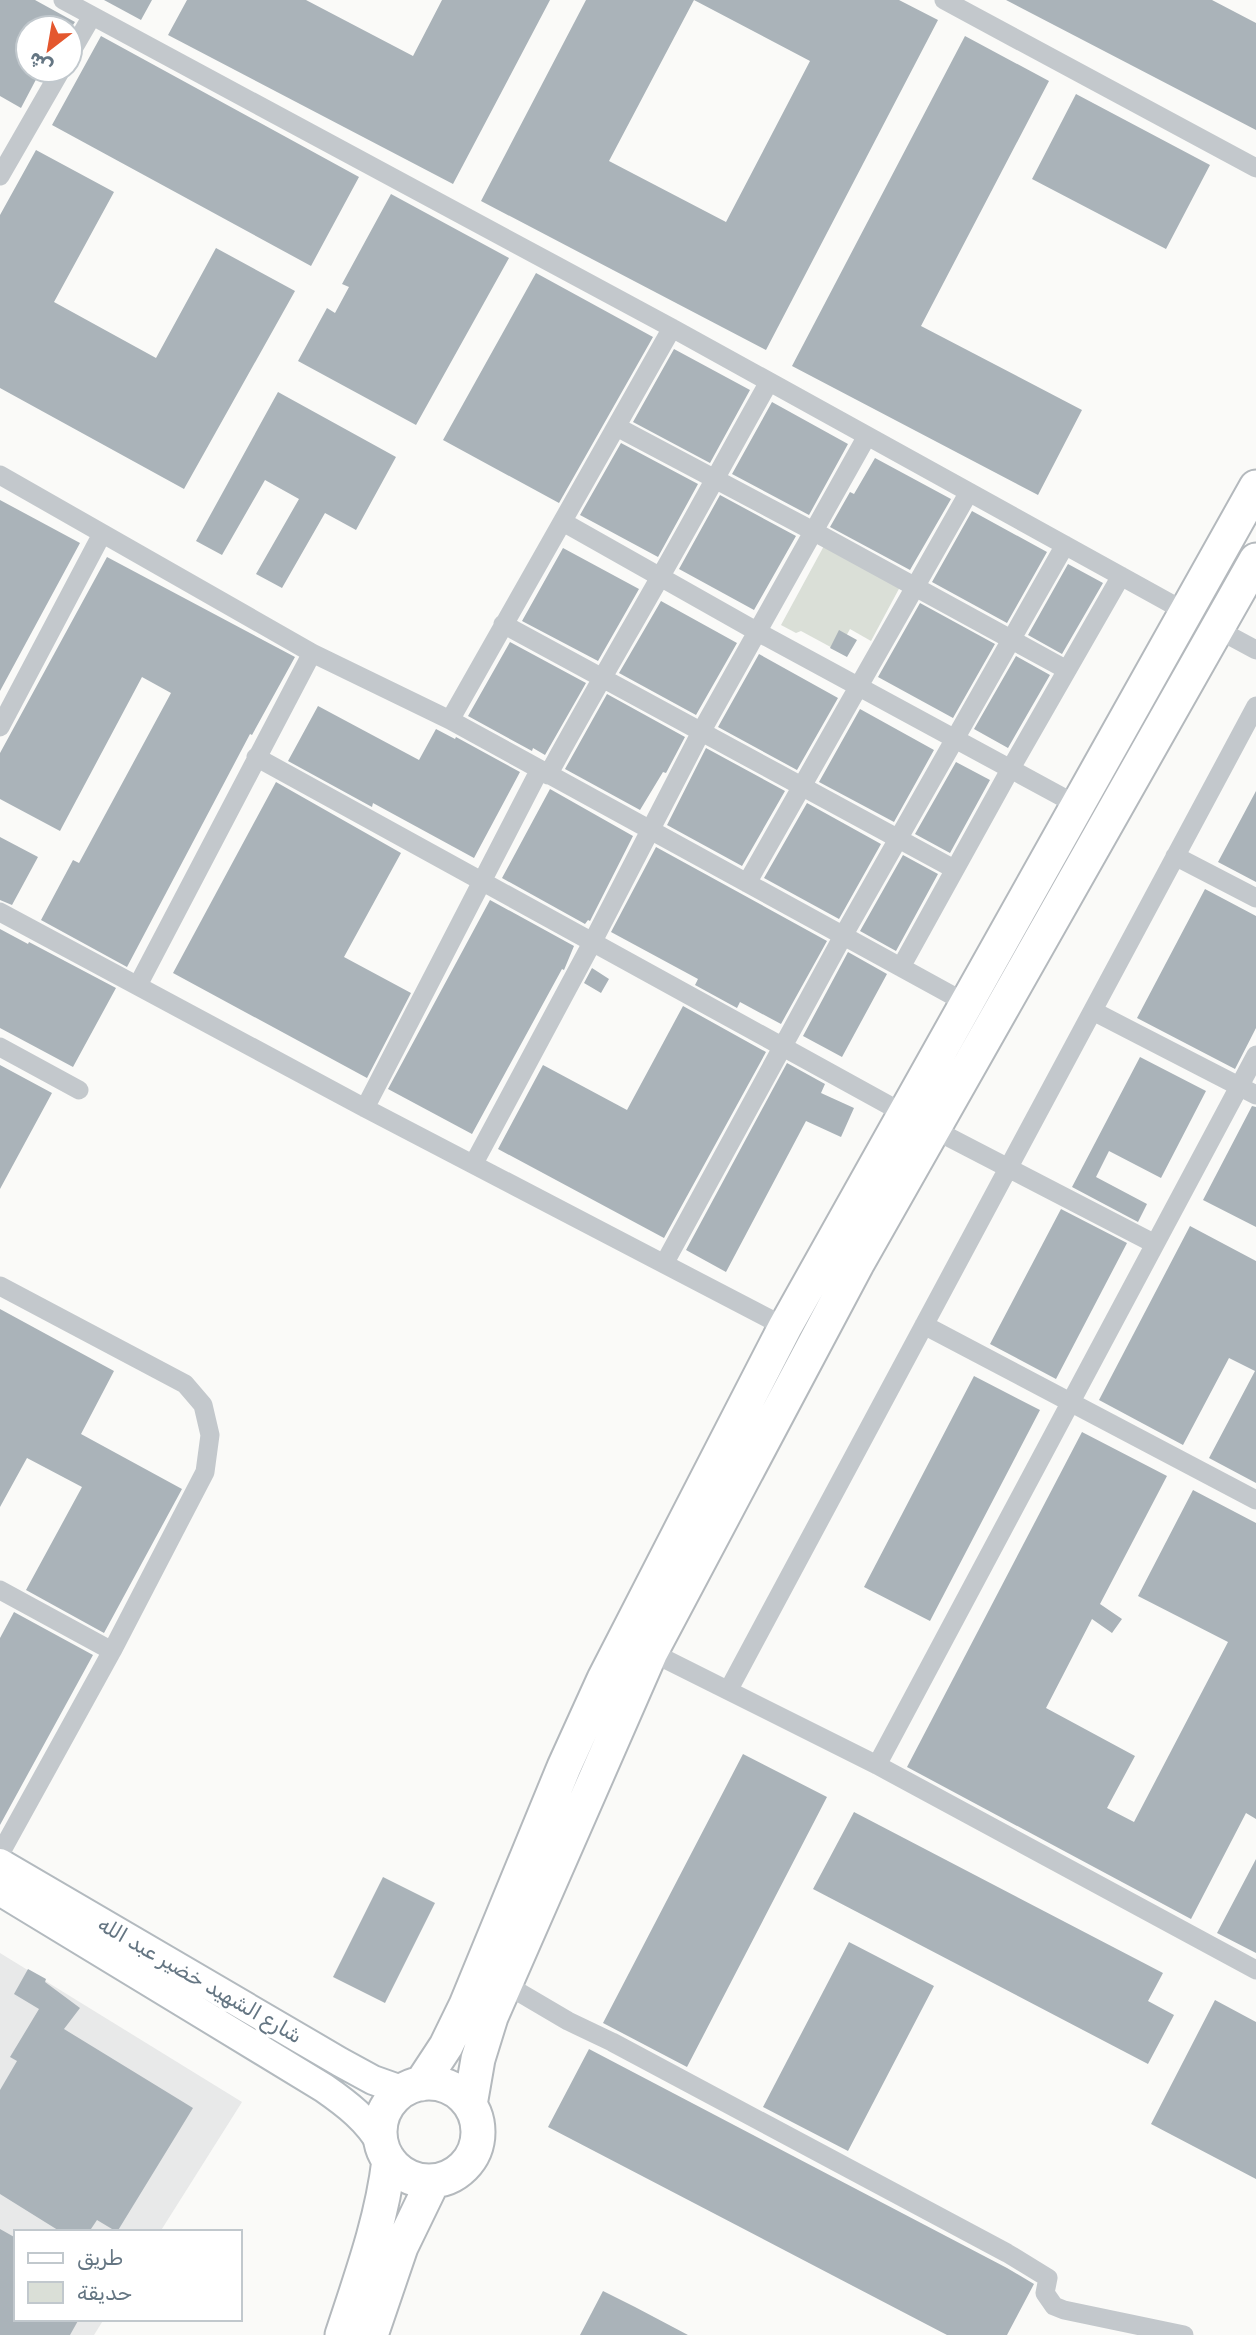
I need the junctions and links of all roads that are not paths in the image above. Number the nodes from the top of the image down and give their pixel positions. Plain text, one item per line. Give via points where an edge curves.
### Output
1 (63, 0) edge
2 (944, 0) edge
3 (92, 16) junction
4 (84, 30) edge
5 (53, 84) edge
6 (1256, 168) edge
7 (0, 176) edge
8 (672, 328) junction
9 (769, 382) junction
10 (617, 427) junction
11 (867, 436) junction
12 (0, 475) edge
13 (714, 478) junction
14 (1256, 486) edge
15 (969, 492) junction
16 (563, 522) junction
17 (813, 531) junction
18 (102, 534) junction
19 (1065, 545) junction
20 (1256, 560) edge
21 (1121, 576) junction
22 (660, 578) junction
23 (915, 587) junction
24 (1186, 612) junction
25 (503, 624) junction
26 (1217, 629) junction
27 (756, 631) junction
28 (1011, 640) junction
29 (1256, 650) edge
30 (312, 653) junction
31 (1067, 670) junction
32 (602, 676) junction
33 (860, 685) junction
34 (1256, 706) edge
35 (450, 720) junction
36 (0, 727) edge
37 (701, 733) junction
38 (955, 738) junction
39 (257, 757) junction
40 (1010, 768) junction
41 (544, 773) junction
42 (802, 787) junction
43 (1077, 805) junction
44 (649, 830) junction
45 (898, 839) junction
46 (1175, 856) junction
47 (954, 869) junction
48 (481, 881) junction
49 (747, 883) junction
50 (1256, 898) edge
51 (0, 912) edge
52 (843, 936) junction
53 (592, 943) junction
54 (901, 967) junction
55 (138, 985) junction
56 (966, 1003) junction
57 (1093, 1011) junction
58 (0, 1047) edge
59 (782, 1047) junction
60 (1256, 1055) edge
61 (79, 1090) dead end
62 (1248, 1091) edge
63 (365, 1108) junction
64 (904, 1113) junction
65 (933, 1129) junction
66 (474, 1163) junction
67 (1008, 1169) junction
68 (1155, 1244) junction
69 (664, 1264) junction
70 (0, 1286) edge
71 (924, 1325) junction
72 (785, 1327) junction
73 (1070, 1401) junction
74 (1256, 1500) edge
75 (0, 1590) edge
76 (112, 1651) junction
77 (651, 1651) junction
78 (729, 1689) junction
79 (877, 1765) junction
80 (0, 1854) edge
81 (0, 1863) edge
82 (0, 1891) edge
83 (1256, 1970) edge
84 (505, 1984) junction
85 (412, 2087) junction
86 (470, 2105) junction
87 (386, 2152) junction
88 (433, 2181) junction
89 (342, 2335) edge
90 (371, 2335) edge
91 (1184, 2335) edge

1 - 3 street
2 - 6 street
3 - 4 street
3 - 8 street
5 - 7 street
8 - 9 street
8 - 10 street
9 - 11 street
9 - 13 street
10 - 13 street
10 - 16 street
11 - 15 street
11 - 17 street
12 - 18 street
13 - 17 street
13 - 22 street
14 - 24 highway
15 - 19 street
15 - 23 street
16 - 22 street
16 - 25 street
17 - 23 street
17 - 27 street
18 - 30 street
18 - 36 street
19 - 21 street
19 - 28 street
20 - 26 highway
21 - 24 street
21 - 31 street
22 - 27 street
22 - 32 street
23 - 28 street
23 - 33 street
24 - 43 highway
25 - 32 street
25 - 35 street
26 - 29 street
26 - 65 highway
27 - 33 street
27 - 37 street
28 - 31 street
28 - 38 street
30 - 35 street
30 - 39 street
31 - 40 street
32 - 37 street
32 - 41 street
33 - 38 street
33 - 42 street
34 - 46 street
35 - 41 street
37 - 42 street
37 - 44 street
38 - 40 street
38 - 45 street
39 - 48 street
39 - 55 street
40 - 43 street
40 - 47 street
41 - 44 street
41 - 48 street
42 - 45 street
42 - 49 street
43 - 56 highway
44 - 49 street
44 - 53 street
45 - 47 street
45 - 52 street
46 - 50 street
46 - 57 street
47 - 54 street
48 - 53 street
48 - 63 street
49 - 52 street
51 - 55 street
52 - 54 street
52 - 59 street
53 - 59 street
53 - 66 street
54 - 56 street
55 - 63 street
56 - 64 highway
57 - 62 street
57 - 67 street
58 - 61 street
59 - 64 street
59 - 69 street
60 - 62 street
62 - 68 street
63 - 66 street
64 - 72 highway
65 - 67 street
65 - 77 highway
66 - 69 street
67 - 68 street
67 - 71 street
68 - 73 street
69 - 72 street
70 - 76 street via 185,1384 203,1405 209,1435 205,1472
71 - 73 street
71 - 78 street
72 - 85 highway via 599,1689 446,2046
73 - 74 street
73 - 79 street
75 - 76 street
76 - 80 street
77 - 78 street
77 - 84 highway
78 - 79 street
79 - 83 street
81 - 85 main road, شارع الشهيد خضير عبد الله via 373,2080
82 - 87 main road, شارع الشهيد خضير عبد الله via 324,2088 363,2119
84 - 86 highway via 481,2048
84 - 91 street via 1007,2253 1048,2278 1045,2293 1054,2306
85 - 86 highway via 443,2086
85 - 87 highway via 395,2097 384,2114 380,2134
86 - 88 highway via 478,2127 475,2149 454,2174
87 - 88 highway via 408,2176
87 - 89 highway via 386,2188 377,2227
88 - 90 highway via 401,2247

